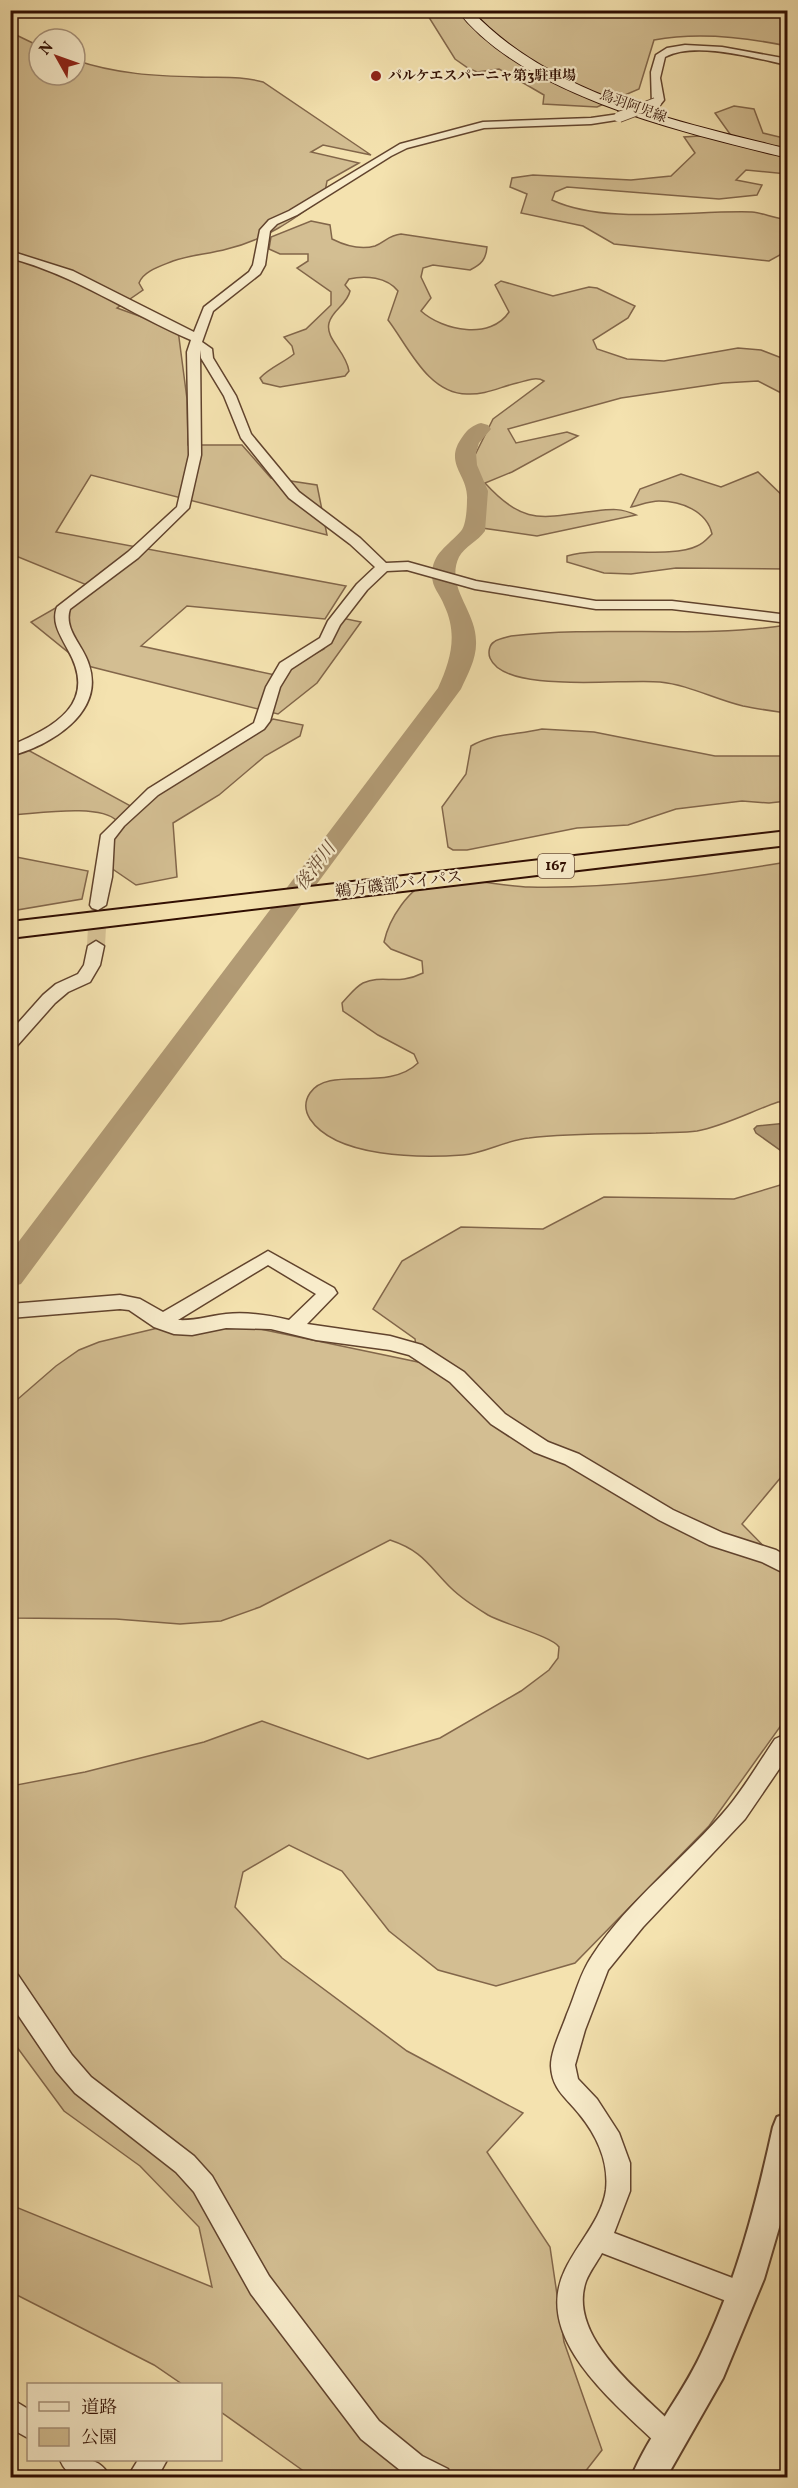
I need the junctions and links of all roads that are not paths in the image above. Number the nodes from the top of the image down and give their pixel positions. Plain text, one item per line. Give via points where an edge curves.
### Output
1 (463, 10) edge
2 (788, 62) edge
3 (788, 154) edge
4 (10, 254) edge
5 (197, 340) junction
6 (383, 567) junction
7 (788, 619) edge
8 (10, 752) edge
9 (788, 838) edge
10 (98, 905) tunnel mouth
11 (10, 930) edge
12 (96, 945) tunnel mouth
13 (10, 1043) edge
14 (11, 1312) edge
15 (161, 1322) junction
16 (293, 1328) junction
17 (788, 1567) edge
18 (788, 1742) edge
19 (10, 1982) edge
20 (788, 2127) edge
21 (596, 2238) junction
22 (742, 2294) junction
23 (10, 2411) edge
24 (27, 2424) edge
25 (670, 2439) junction
26 (74, 2461) edge
27 (153, 2461) edge
28 (97, 2478) edge
29 (140, 2478) edge
30 (439, 2478) edge
31 (647, 2478) edge

1 - 3 main road, 鳥羽阿児線 via 504,48 573,85 687,127
2 - 5 street, bridge via 710,50 670,50 661,55 654,73 659,100 619,117 483,125 461,134 404,146 273,222 265,230 260,265 254,274 207,309
4 - 5 street via 76,277 152,320
5 - 6 street via 206,349 207,358 230,396 245,435 294,495
5 - 8 street via 193,352 192,401 195,455 183,508 133,555 64,607 61,623 83,665 85,679 77,712 59,729
6 - 7 street via 408,566 474,585 597,605 672,605
6 - 10 street via 333,624 326,640 285,666 259,726 153,792 106,838
9 - 11 highway, 鵜方磯部バイパス / 167
12 - 13 street via 92,965 84,978 62,988
14 - 15 street via 120,1302 133,1304
15 - 16 street via 192,1328 226,1321 271,1322
15 - 16 street via 268,1257 328,1293
16 - 17 street via 415,1350 457,1377 498,1419 541,1447 572,1459 666,1515
18 - 21 street via 737,1812 599,1964 573,2030 563,2065 567,2085 589,2107 610,2141 618,2163 618,2192
19 - 30 street via 83,2085 185,2164 203,2184 260,2285 370,2430 412,2466
20 - 22 street via 770,2215
21 - 22 street
21 - 25 street via 574,2278 570,2305 574,2328 587,2355
22 - 25 street via 712,2367
23 - 24 street
25 - 31 street
26 - 28 street
27 - 29 street

